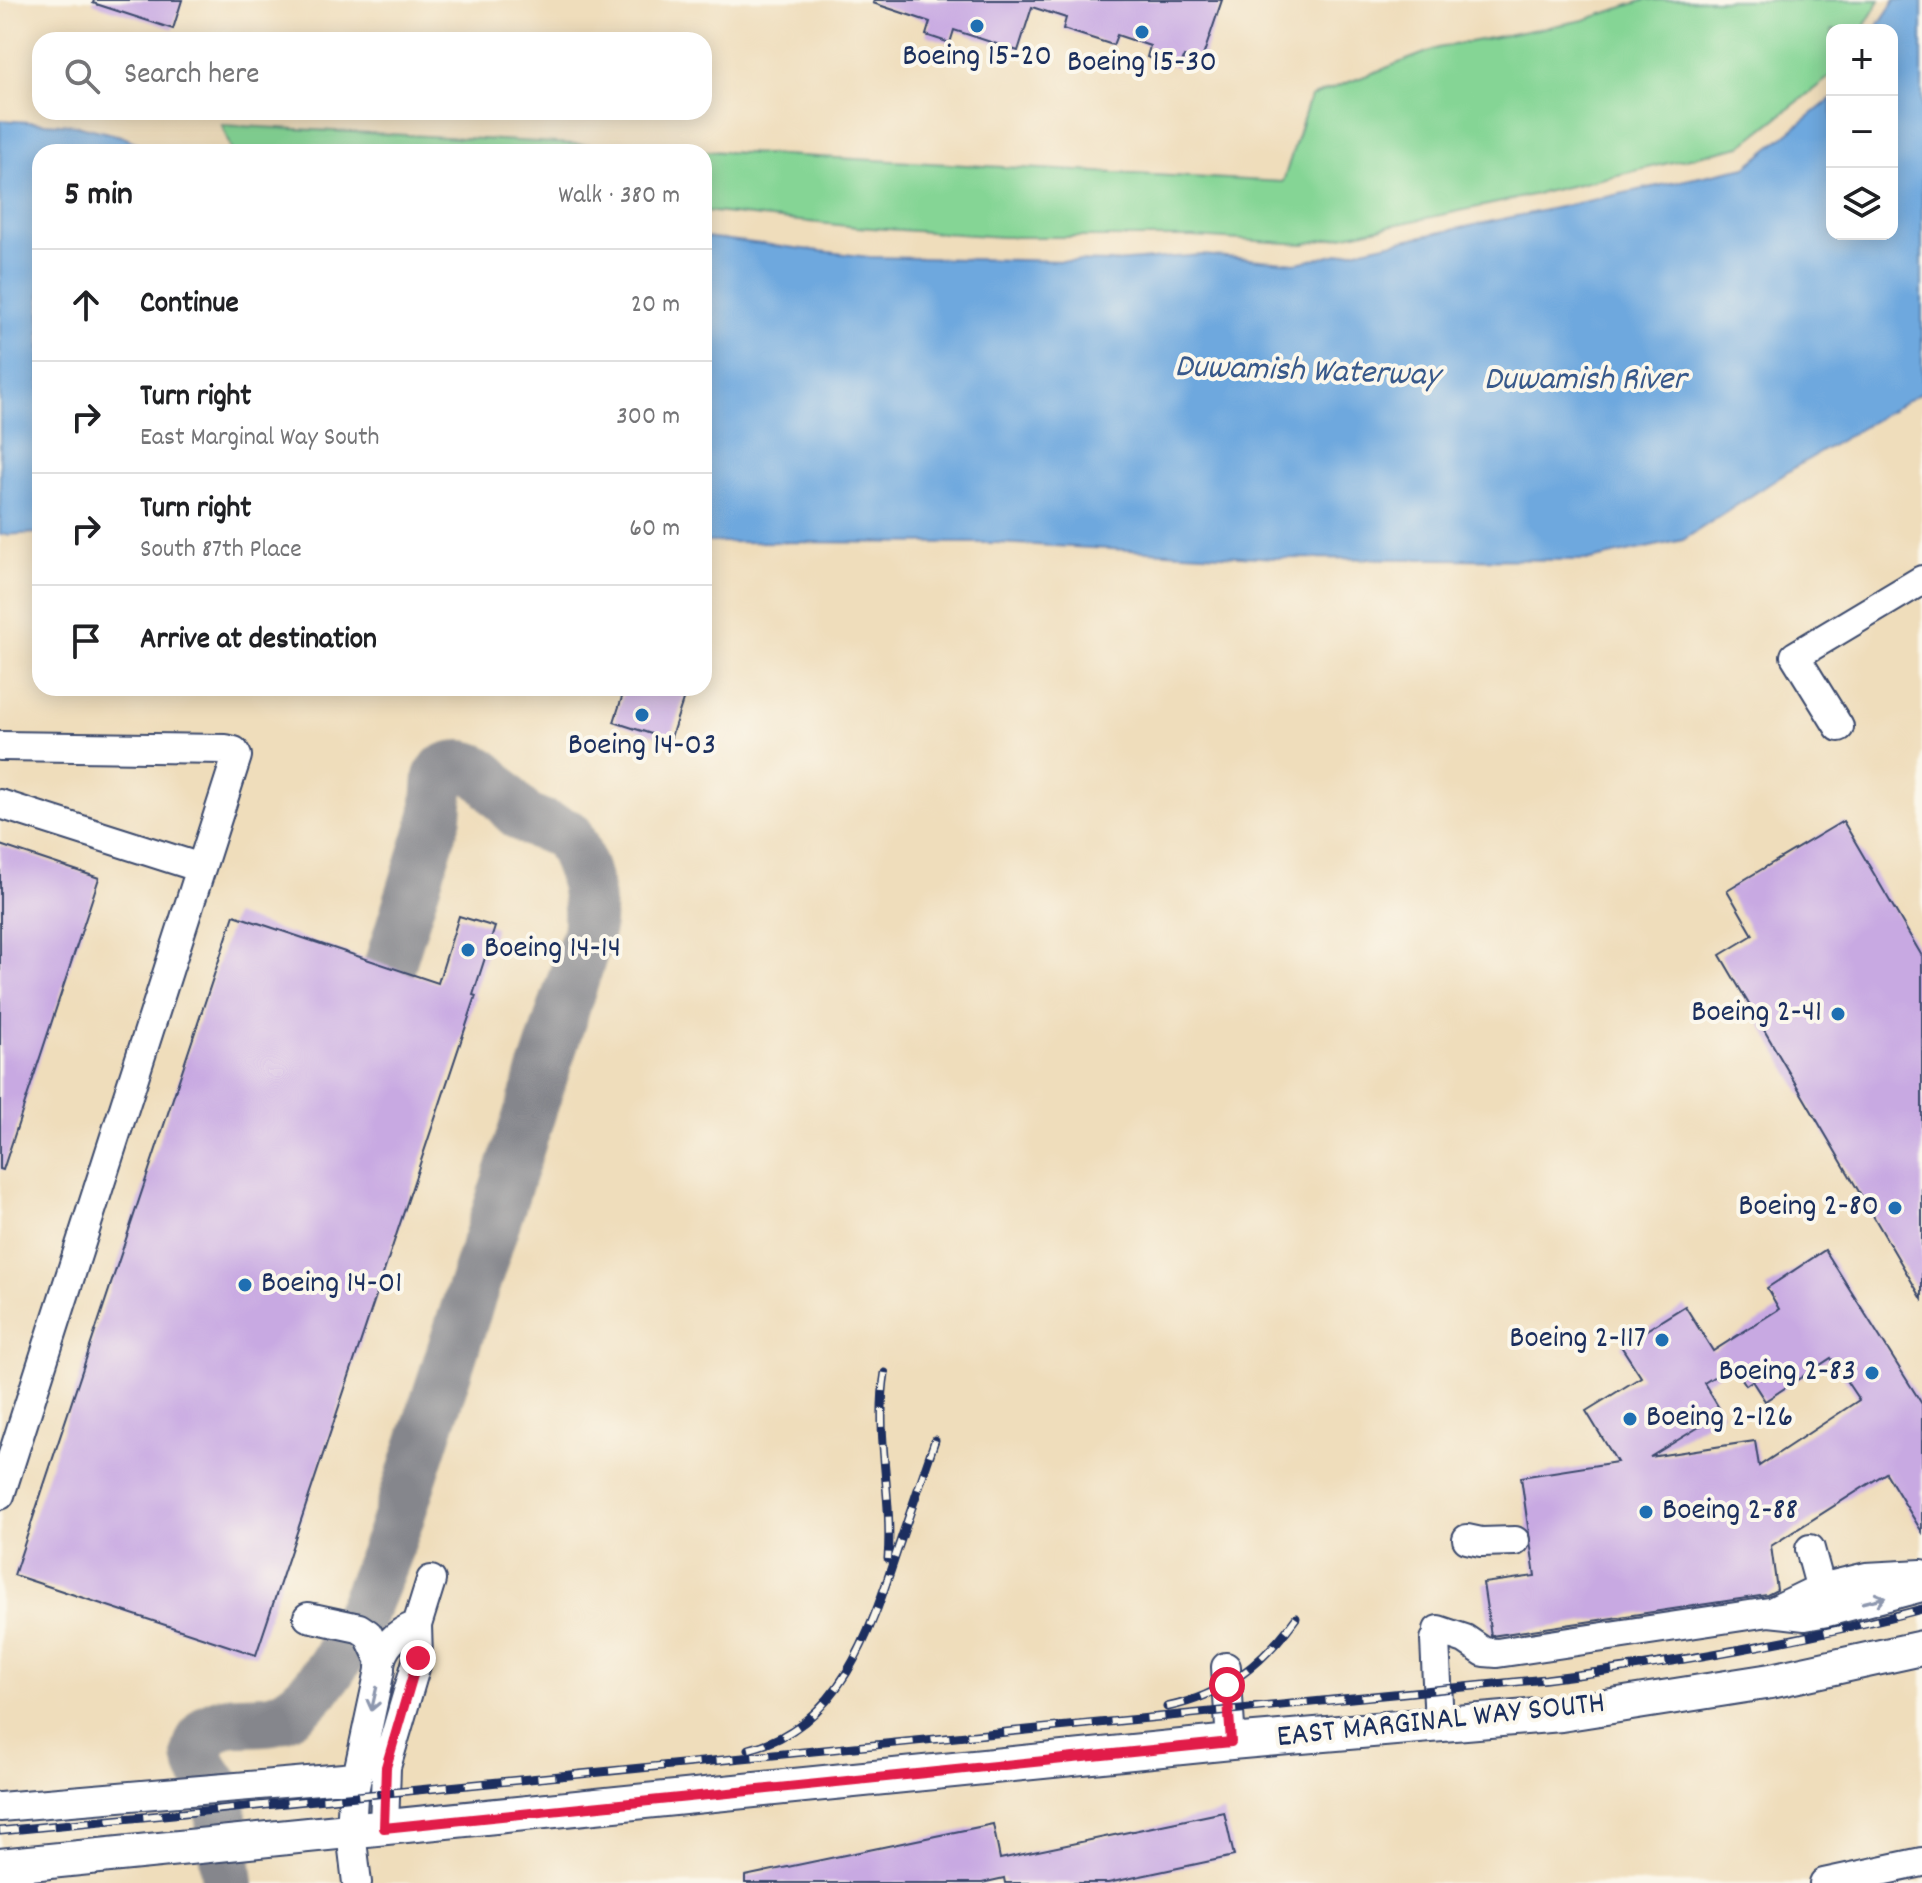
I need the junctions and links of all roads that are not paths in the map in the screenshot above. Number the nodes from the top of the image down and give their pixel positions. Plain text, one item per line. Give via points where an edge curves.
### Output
1 (1922, 580) edge
2 (1839, 727) dead end
3 (0, 746) edge
4 (0, 804) edge
5 (201, 868) junction
6 (0, 1495) edge
7 (1467, 1539) dead end
8 (1515, 1541) dead end
9 (1810, 1549) dead end
10 (1922, 1574) edge
11 (431, 1580) dead end
12 (1922, 1587) edge
13 (1824, 1600) junction
14 (308, 1617) dead end
15 (417, 1625) junction
16 (1922, 1648) edge
17 (380, 1659) junction
18 (1226, 1667) dead end
19 (1439, 1724) junction
20 (1231, 1742) junction
21 (355, 1777) junction
22 (0, 1807) edge
23 (367, 1830) junction
24 (1922, 1862) edge
25 (0, 1866) edge
26 (357, 1883) edge
27 (1824, 1883) edge

1 - 2 lane via 1795,656
3 - 5 lane via 234,751 237,756
4 - 5 lane
5 - 6 lane
7 - 8 lane
9 - 13 lane
10 - 13 lane via 1866,1577
11 - 15 lane
13 -> 12 lane
13 - 19 lane via 1805,1616 1769,1612 1497,1653 1484,1652 1465,1639 1437,1635
14 - 17 lane via 359,1628 368,1634
15 - 17 lane via 399,1631
15 - 23 lane via 418,1658
16 - 19 main road, EAST MARGINAL WAY SOUTH via 1771,1681 1561,1714
17 -> 21 lane
18 - 20 lane
19 - 20 main road, EAST MARGINAL WAY SOUTH
20 - 23 main road, EAST MARGINAL WAY SOUTH
21 - 22 lane
21 - 23 lane
23 - 25 main road, EAST MARGINAL WAY SOUTH
23 - 26 lane
24 - 27 lane

